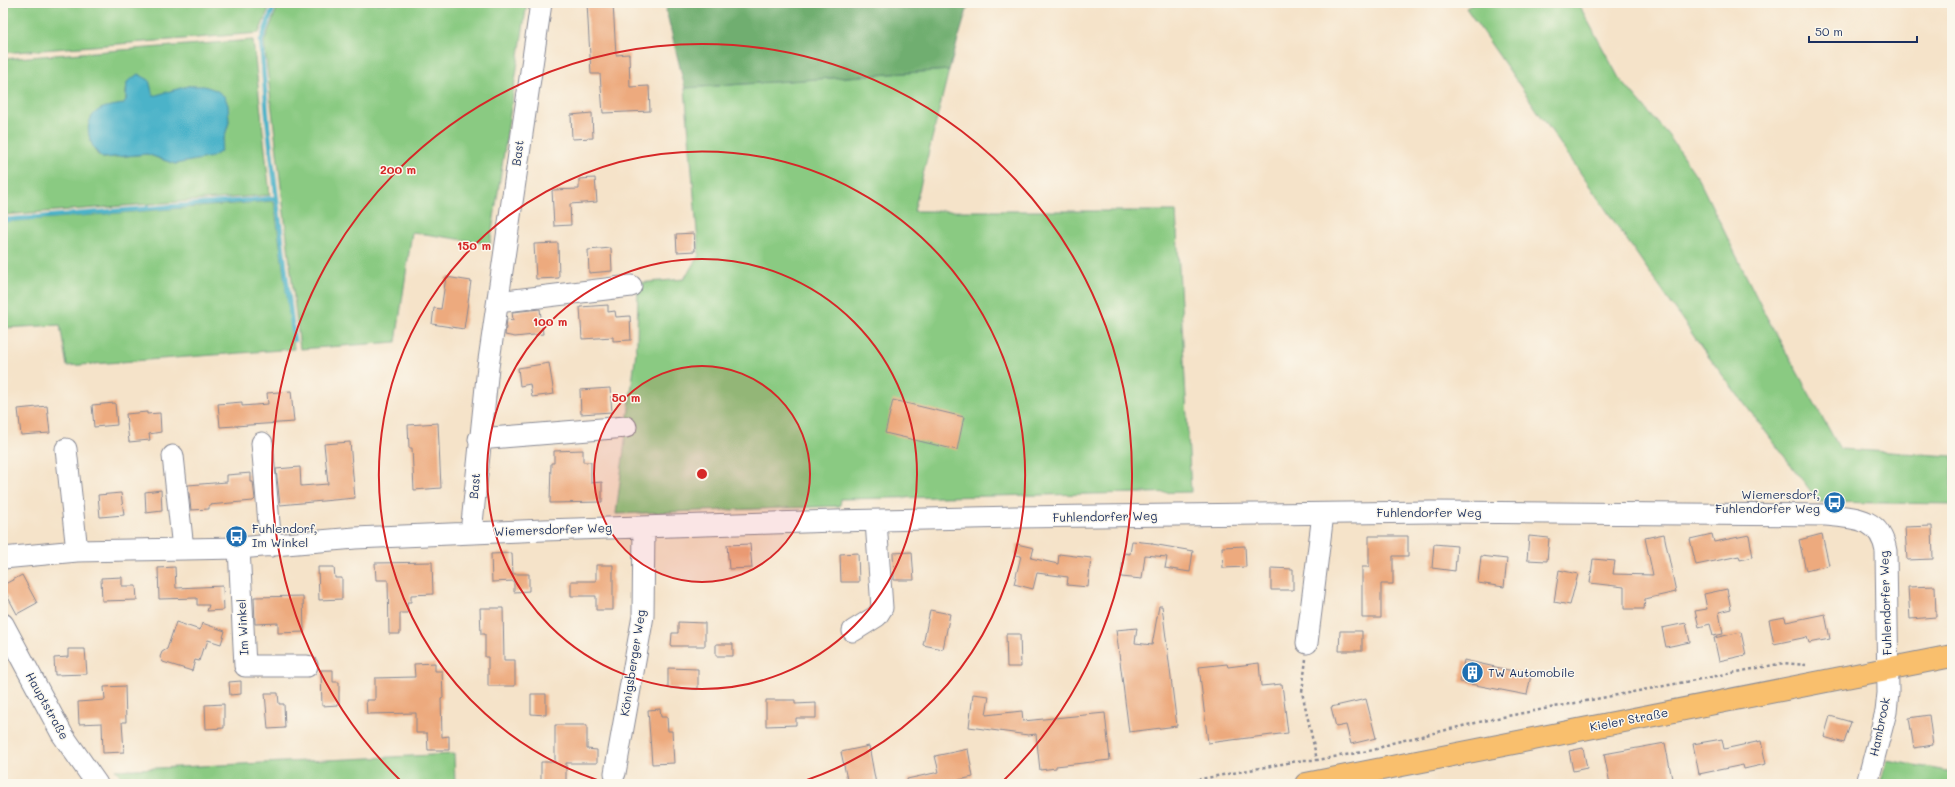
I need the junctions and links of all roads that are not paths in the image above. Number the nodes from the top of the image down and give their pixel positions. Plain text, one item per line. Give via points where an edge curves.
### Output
1 (541, 3) edge
2 (631, 286) dead end
3 (498, 302) junction
4 (626, 427) dead end
5 (479, 439) junction
6 (262, 443) dead end
7 (66, 449) dead end
8 (174, 456) dead end
9 (1323, 514) junction
10 (835, 521) joint
11 (876, 521) junction
12 (644, 528) junction
13 (471, 533) junction
14 (271, 546) junction
15 (238, 548) junction
16 (183, 549) junction
17 (77, 551) junction
18 (3, 558) edge
19 (3, 624) edge
20 (853, 631) dead end
21 (1307, 643) road end
22 (1952, 656) edge
23 (308, 666) dead end
24 (1888, 669) junction
25 (614, 773) dead end
26 (97, 784) edge
27 (1306, 784) edge
28 (1867, 784) edge

1 - 3 street, Bast
2 - 3 street
3 - 5 street, Bast
4 - 5 street
5 - 13 street, Bast
6 - 14 street
7 - 17 street
8 - 16 street
9 - 11 street, Fuhlendorfer Weg
9 - 21 street
9 - 24 street, Fuhlendorfer Weg via 1440,512 1826,515 1856,518 1871,524 1881,533 1885,544
10 - 11 street, Fuhlendorfer Weg
10 - 12 street, Wiemersdorfer Weg
11 - 20 street via 882,608 877,616
12 - 13 street, Wiemersdorfer Weg
12 - 25 street, Königsberger Weg via 643,616
13 - 14 street, Wiemersdorfer Weg via 355,538
14 - 15 street, Wiemersdorfer Weg
15 - 16 street, Wiemersdorfer Weg
15 - 23 street, Im Winkel via 245,666
16 - 17 street, Wiemersdorfer Weg
17 - 18 street, Wiemersdorfer Weg
19 - 26 street, Hauptstraße via 62,734
22 - 24 main road, Kieler Straße
24 - 27 main road, Kieler Straße
24 - 28 street, Hambrook via 1886,712

